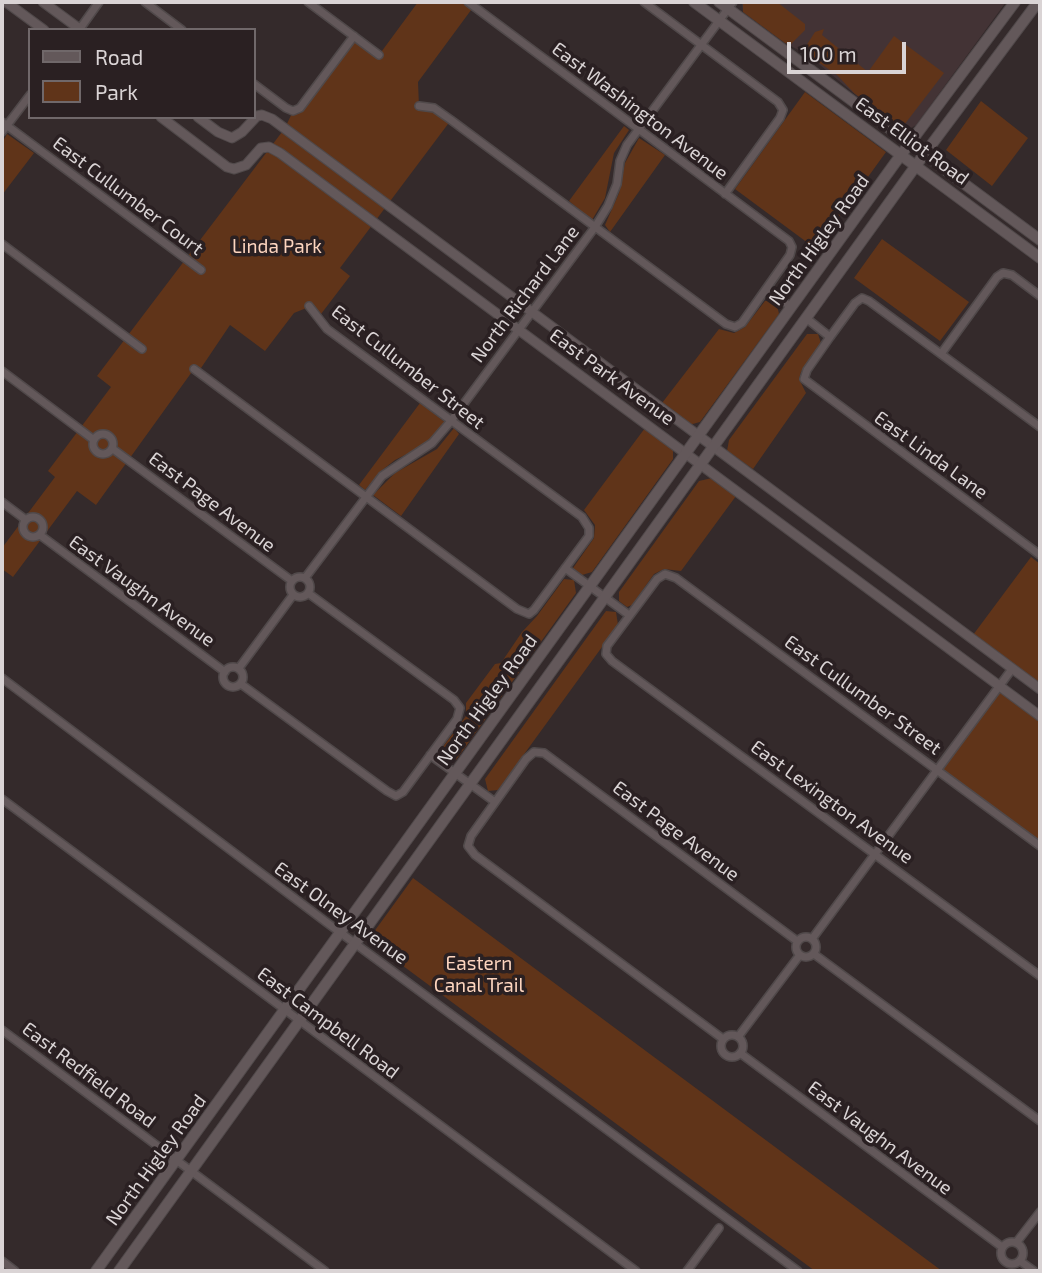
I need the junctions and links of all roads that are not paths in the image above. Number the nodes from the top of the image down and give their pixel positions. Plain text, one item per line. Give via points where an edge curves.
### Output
1 (6, 2) edge
2 (43, 2) edge
3 (99, 2) edge
4 (145, 2) edge
5 (308, 2) edge
6 (467, 2) edge
7 (644, 2) edge
8 (694, 2) edge
9 (719, 2) edge
10 (1015, 2) edge
11 (1038, 2) edge
12 (731, 5) edge
13 (719, 20) junction
14 (41, 28) edge
15 (79, 28) edge
16 (81, 28) edge
17 (179, 28) edge
18 (354, 36) junction
19 (701, 44) junction
20 (379, 55) dead end
21 (256, 86) edge
22 (28, 97) edge
23 (419, 106) dead end
24 (256, 117) edge
25 (164, 119) edge
26 (201, 119) edge
27 (254, 119) edge
28 (3, 127) edge
29 (638, 129) junction
30 (906, 149) junction
31 (925, 154) junction
32 (916, 166) junction
33 (725, 194) junction
34 (595, 227) junction
35 (1040, 240) edge
36 (2, 244) edge
37 (1040, 258) edge
38 (201, 270) dead end
39 (766, 289) junction
40 (1040, 296) edge
41 (309, 306) dead end
42 (791, 307) junction
43 (532, 312) junction
44 (806, 318) junction
45 (518, 330) junction
46 (830, 337) junction
47 (142, 349) dead end
48 (941, 354) junction
49 (194, 369) dead end
50 (2, 371) edge
51 (451, 421) junction
52 (1040, 427) edge
53 (699, 436) junction
54 (94, 440) junction
55 (714, 446) junction
56 (113, 449) junction
57 (686, 454) junction
58 (700, 465) junction
59 (366, 497) junction
60 (2, 502) edge
61 (26, 520) junction
62 (40, 535) junction
63 (1040, 555) edge
64 (565, 568) junction
65 (305, 578) junction
66 (292, 581) junction
67 (590, 587) junction
68 (308, 593) junction
69 (293, 595) junction
70 (605, 597) junction
71 (629, 615) junction
72 (239, 668) junction
73 (1012, 669) junction
74 (225, 672) junction
75 (2, 678) edge
76 (241, 684) junction
77 (1000, 686) junction
78 (1040, 689) edge
79 (1040, 716) edge
80 (430, 755) junction
81 (937, 769) junction
82 (456, 773) junction
83 (471, 784) junction
84 (2, 799) edge
85 (495, 802) junction
86 (1040, 846) edge
87 (875, 853) junction
88 (340, 932) junction
89 (812, 939) junction
90 (797, 941) junction
91 (356, 943) junction
92 (814, 954) junction
93 (799, 956) junction
94 (1040, 976) edge
95 (285, 1010) junction
96 (299, 1021) junction
97 (2, 1030) edge
98 (738, 1037) junction
99 (723, 1040) junction
100 (740, 1053) junction
101 (1040, 1121) edge
102 (177, 1161) junction
103 (192, 1171) junction
104 (1040, 1212) edge
105 (719, 1228) dead end
106 (1016, 1243) junction
107 (1002, 1247) junction
108 (2, 1261) edge
109 (1020, 1261) junction
110 (15, 1271) edge
111 (96, 1271) edge
112 (119, 1271) edge
113 (326, 1271) edge
114 (636, 1271) edge
115 (687, 1271) edge
116 (798, 1271) edge
117 (1034, 1271) edge

1 - 14 street
2 - 15 street
3 - 16 street
4 - 17 street
5 - 18 street
6 - 29 street, East Washington Avenue
7 - 19 street
8 - 13 main road, East Elliot Road
9 - 12 main road, East Elliot Road
10 - 30 main road, North Higley Road
11 - 31 main road, North Higley Road
12 - 13 street, North Richard Lane
12 - 30 main road, East Elliot Road
13 - 19 street, North Richard Lane
13 - 30 main road, East Elliot Road
18 - 20 street
18 - 21 street via 300,108 286,108
19 - 29 street, North Richard Lane
19 - 33 street via 783,110
22 - 28 street
23 - 34 street via 434,108
24 - 43 street, East Park Avenue via 267,116
25 - 45 street, East Park Avenue via 234,169 246,165 261,148 274,149
26 - 27 street, East Park Avenue via 232,138
28 - 38 street, East Cullumber Court
29 - 33 street, East Washington Avenue
29 - 34 street, North Richard Lane via 626,145 617,184
30 - 31 main road, East Elliot Road
30 - 32 main road, East Elliot Road
30 - 42 main road, North Higley Road
31 - 32 main road, North Higley Road
31 - 35 main road, East Elliot Road
32 - 37 main road, East Elliot Road
32 - 44 main road, North Higley Road
33 - 39 street, East Washington Avenue via 792,247
34 - 39 street via 726,324 735,327 742,323
34 - 43 street, North Richard Lane
36 - 47 street
39 - 42 street
40 - 48 street via 1003,273
41 - 51 street, East Cullumber Street via 327,329
42 - 53 main road, North Higley Road
43 - 45 street, North Richard Lane
43 - 53 street, East Park Avenue
44 - 46 street
44 - 55 main road, North Higley Road
45 - 51 street, North Richard Lane
45 - 57 street, East Park Avenue
46 - 48 street via 862,298
46 - 63 street, East Linda Lane via 804,379
48 - 52 street
49 - 59 street
50 - 54 street
51 - 59 street, North Richard Lane via 432,443 382,476
51 - 64 street, East Cullumber Street via 582,517 589,536
53 - 55 street, East Park Avenue
53 - 57 main road, North Higley Road
54 - 56 street via 100,454
54 - 56 street via 108,435
55 - 58 main road, North Higley Road
55 - 73 street, East Park Avenue
56 - 66 street, East Page Avenue
57 - 58 street, East Park Avenue
57 - 67 main road, North Higley Road
58 - 70 main road, North Higley Road
58 - 77 street, East Park Avenue
59 - 64 street via 529,614
59 - 65 street, North Richard Lane
60 - 61 street
61 - 62 street via 26,535
61 - 62 street via 40,520 44,528
62 - 74 street, East Vaughn Avenue
64 - 67 street
65 - 66 street
65 - 68 street via 310,585
66 - 69 street via 289,589
67 - 70 street
67 - 82 main road, North Higley Road
68 - 69 street
68 - 80 street via 454,700 460,708 457,719
69 - 72 street
70 - 71 street
70 - 83 main road, North Higley Road
71 - 81 street, East Cullumber Street via 656,579 665,573 676,578
71 - 87 street, East Lexington Avenue via 607,646 612,661
72 - 74 street
72 - 76 street via 244,677
73 - 77 street
73 - 78 street, East Park Avenue
74 - 76 street via 223,679 228,685
75 - 88 street, East Olney Avenue
76 - 80 street via 396,796
77 - 79 street, East Park Avenue
77 - 81 street
80 - 82 street
81 - 86 street, East Cullumber Street
81 - 87 street
82 - 83 street
82 - 88 main road, North Higley Road
83 - 85 street
83 - 91 main road, North Higley Road
84 - 95 street, East Campbell Road
85 - 90 street, East Page Avenue via 534,752 544,753
85 - 99 street, East Vaughn Avenue via 471,835 468,846 475,855
87 - 89 street
87 - 94 street, East Lexington Avenue
88 - 91 street, East Olney Avenue
88 - 95 main road, North Higley Road
89 - 90 street
89 - 92 street
90 - 93 street
91 - 96 main road, North Higley Road
91 - 116 street, East Olney Avenue
92 - 93 street
92 - 101 street
93 - 98 street
95 - 96 street, East Campbell Road
95 - 102 main road, North Higley Road
96 - 103 main road, North Higley Road
96 - 114 street, East Campbell Road
97 - 102 street, East Redfield Road
98 - 99 street
98 - 100 street via 743,1044
99 - 100 street, East Vaughn Avenue via 724,1053
100 - 107 street, East Vaughn Avenue
102 - 103 street, East Redfield Road
102 - 111 main road, North Higley Road
103 - 112 main road, North Higley Road
103 - 113 street, East Redfield Road
104 - 106 street
105 - 115 street
106 - 107 street
106 - 109 street via 1023,1251
107 - 109 street, East Vaughn Avenue via 1004,1261
108 - 110 street
109 - 117 street

